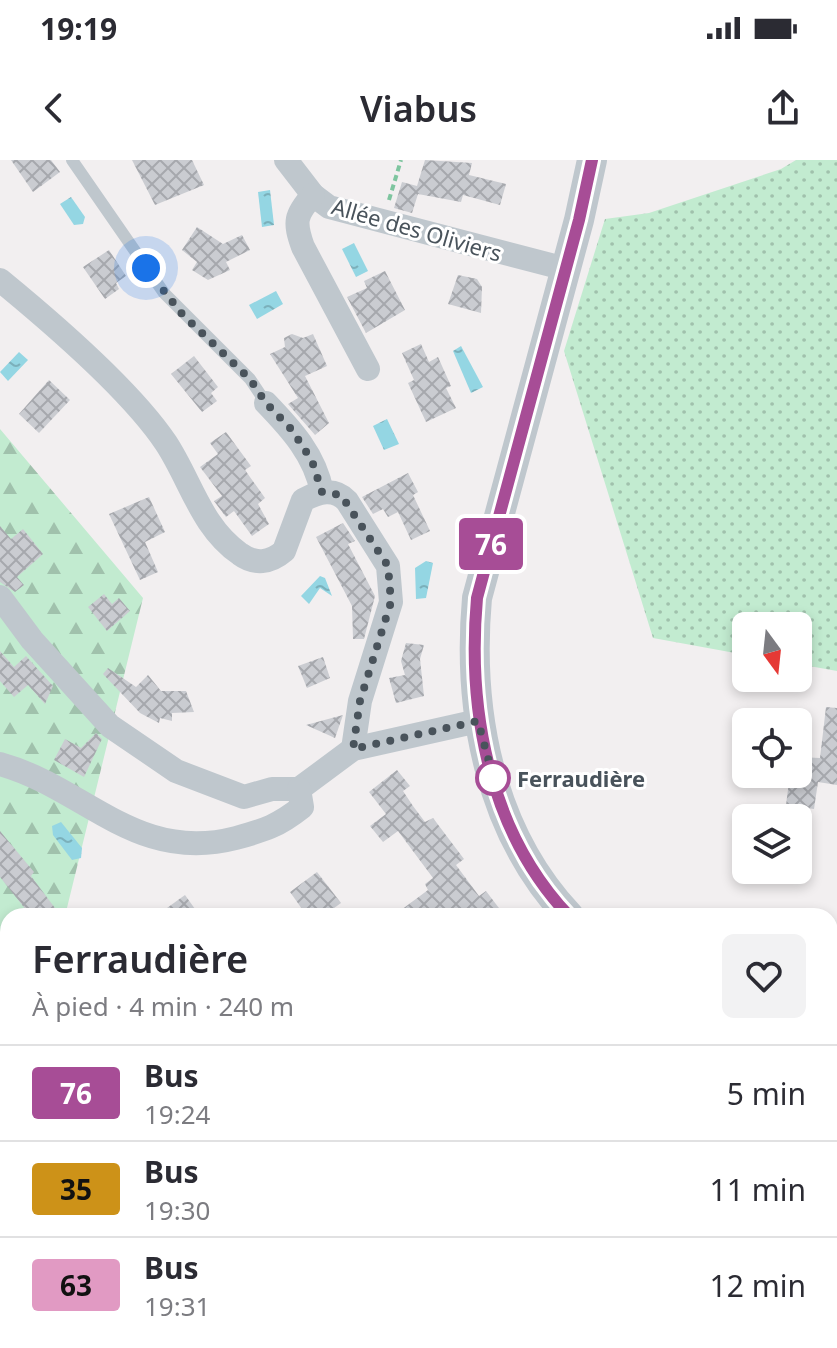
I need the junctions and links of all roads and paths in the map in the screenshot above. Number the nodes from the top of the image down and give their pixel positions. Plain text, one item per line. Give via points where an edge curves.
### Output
1 (72, 160) edge
2 (286, 160) edge
3 (401, 160) edge
4 (592, 160) edge
5 (313, 195) junction
6 (382, 221) junction
7 (566, 269) junction
8 (0, 280) edge
9 (368, 369) dead end
10 (266, 403) joint
11 (322, 492) junction
12 (0, 597) edge
13 (478, 721) junction
14 (353, 749) junction
15 (0, 764) edge
16 (299, 789) junction
17 (554, 908) edge

1 - 10 lane via 164,293 250,379
2 - 5 street, Allée des Oliviers
3 - 6 path
4 - 7 street
5 - 6 street, Allée des Oliviers via 329,207
5 - 9 street via 299,210 295,226
6 - 7 street, Allée des Oliviers
7 - 13 street via 477,598 473,648
8 - 11 street via 157,432 203,514 237,553 262,562 274,559 284,551 303,500
10 - 11 street via 312,461
11 - 14 street via 341,495 388,566 391,602 360,701
12 - 16 street via 110,726 176,771 244,797
13 - 14 street
13 - 17 street via 488,765 517,839
14 - 16 street
15 - 16 street via 32,773 103,816 153,838 206,845 279,826 302,807

